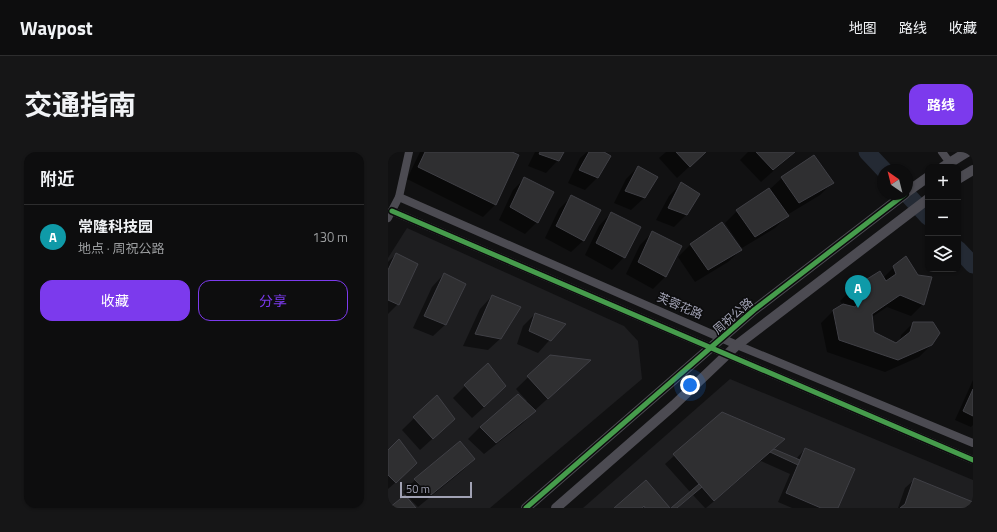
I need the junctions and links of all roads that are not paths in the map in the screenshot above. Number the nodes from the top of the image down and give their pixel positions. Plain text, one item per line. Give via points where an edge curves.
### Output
1 (409, 152) edge
2 (942, 152) edge
3 (967, 152) edge
4 (946, 164) edge
5 (948, 164) edge
6 (973, 170) edge
7 (961, 177) edge
8 (925, 179) edge
9 (913, 188) edge
10 (399, 197) junction
11 (896, 200) edge
12 (927, 200) edge
13 (390, 214) edge
14 (723, 338) junction
15 (737, 345) junction
16 (711, 348) junction
17 (727, 354) junction
18 (973, 443) edge
19 (973, 460) edge
20 (526, 508) edge
21 (556, 508) edge

1 - 10 street
2 - 4 street
3 - 5 street
6 - 7 street
8 - 9 street, 周祝公路
10 - 13 street
10 - 14 street, 芙蓉花路
11 - 14 street, 周祝公路 via 754,310
12 - 15 street, 周祝公路
13 - 16 street
14 - 15 street, 芙蓉花路
14 - 16 street, 周祝公路
15 - 17 street, 周祝公路
15 - 18 street, 芙蓉花路
16 - 17 street
16 - 20 street, 周祝公路
17 - 19 street
17 - 21 street, 周祝公路 via 674,405

